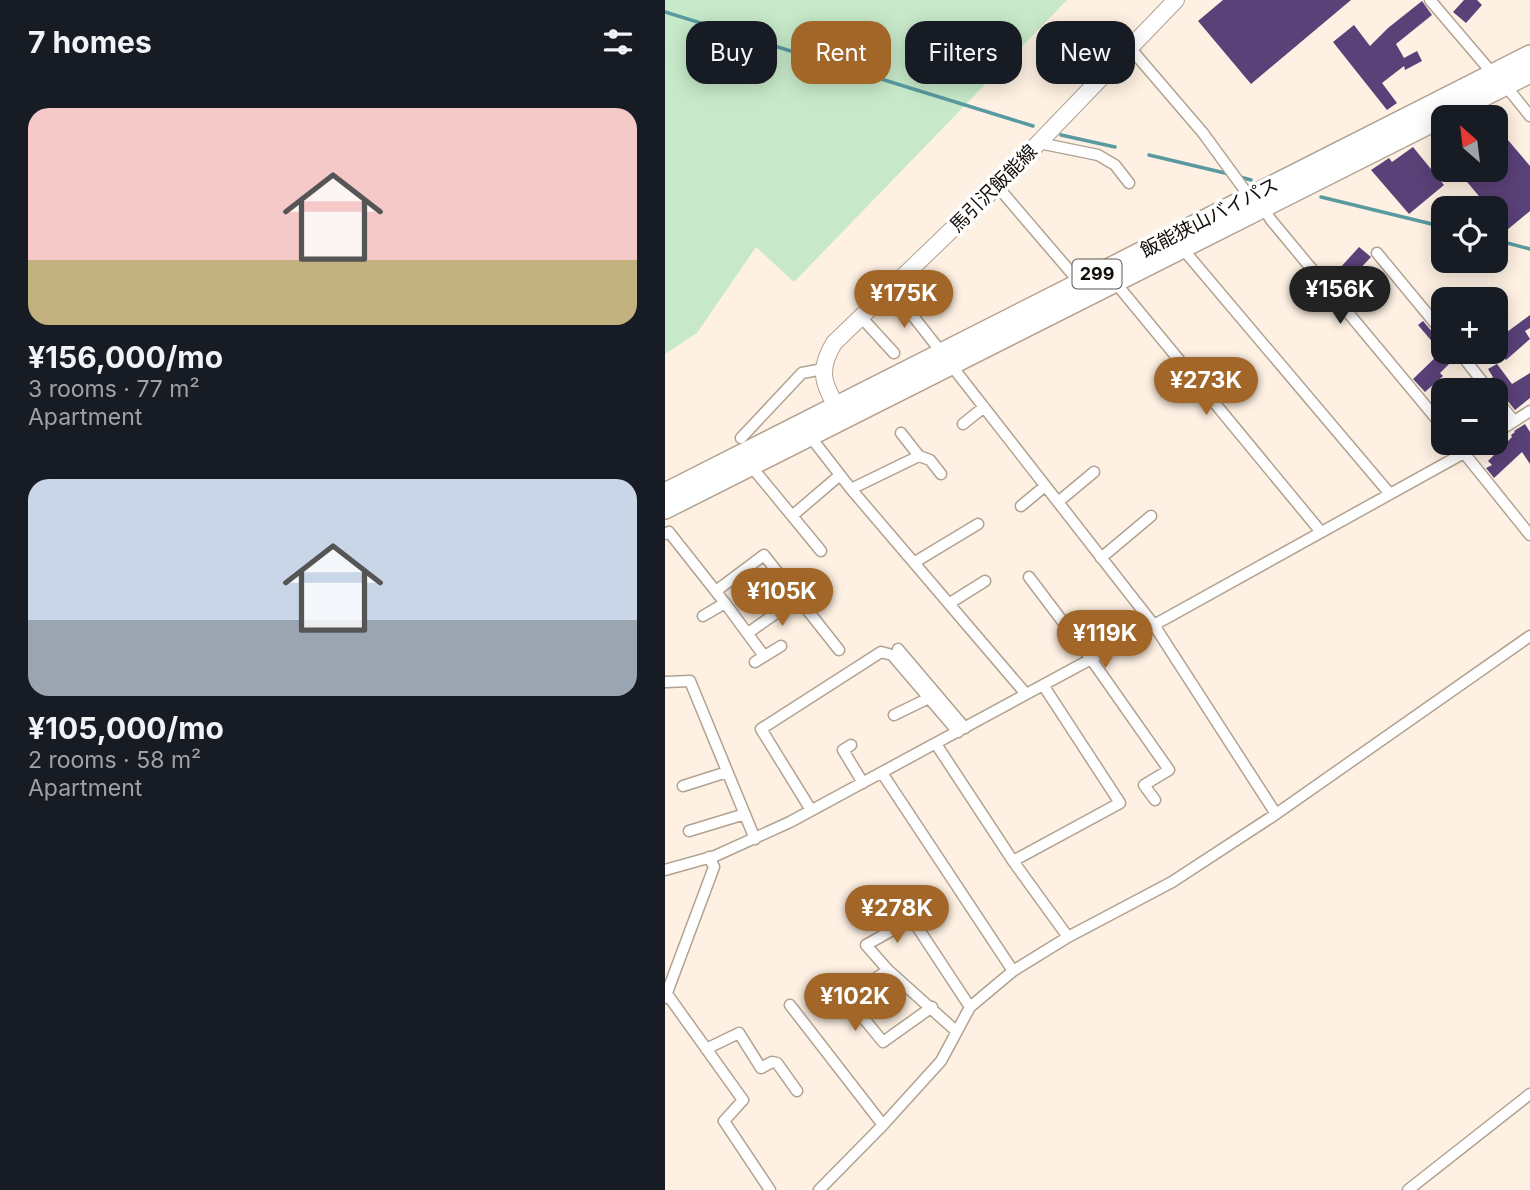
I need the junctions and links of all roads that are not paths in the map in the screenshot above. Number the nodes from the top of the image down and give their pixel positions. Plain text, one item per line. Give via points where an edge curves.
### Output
1 (1176, 0) edge
2 (1430, 0) edge
3 (1135, 44) edge
4 (1135, 53) edge
5 (1530, 55) edge
6 (1530, 73) edge
7 (1499, 80) junction
8 (1096, 84) edge
9 (1530, 116) edge
10 (1039, 143) junction
11 (1129, 183) dead end
12 (997, 186) junction
13 (1245, 189) junction
14 (1182, 248) junction
15 (1377, 253) dead end
16 (1114, 281) junction
17 (1080, 283) junction
18 (891, 288) junction
19 (861, 317) junction
20 (1431, 318) edge
21 (894, 353) dead end
22 (947, 359) junction
23 (1468, 364) edge
24 (823, 369) junction
25 (1480, 378) edge
26 (984, 407) junction
27 (839, 412) junction
28 (1431, 412) edge
29 (1508, 414) edge
30 (1528, 416) edge
31 (1514, 421) junction
32 (963, 424) dead end
33 (1508, 425) edge
34 (901, 433) dead end
35 (809, 435) junction
36 (741, 438) dead end
37 (1463, 455) edge
38 (1466, 455) edge
39 (919, 456) junction
40 (751, 466) junction
41 (1094, 472) dead end
42 (941, 474) dead end
43 (841, 475) junction
44 (1045, 486) junction
45 (851, 489) junction
46 (665, 494) edge
47 (1390, 494) junction
48 (1058, 502) junction
49 (1021, 506) dead end
50 (665, 509) edge
51 (792, 516) junction
52 (1151, 516) dead end
53 (978, 524) dead end
54 (1321, 532) junction
55 (665, 534) edge
56 (1530, 535) edge
57 (821, 551) dead end
58 (1101, 558) junction
59 (915, 562) junction
60 (1029, 577) dead end
61 (985, 581) dead end
62 (716, 591) junction
63 (799, 597) junction
64 (726, 603) junction
65 (950, 603) junction
66 (703, 616) dead end
67 (1154, 625) junction
68 (748, 633) junction
69 (1530, 636) edge
70 (781, 646) dead end
71 (898, 649) dead end
72 (839, 650) dead end
73 (1091, 659) junction
74 (666, 682) edge
75 (1043, 685) junction
76 (1026, 694) junction
77 (929, 698) junction
78 (894, 715) dead end
79 (962, 730) junction
80 (936, 744) junction
81 (851, 745) dead end
82 (727, 772) junction
83 (882, 773) junction
84 (863, 783) junction
85 (683, 786) dead end
86 (1155, 800) dead end
87 (811, 810) junction
88 (745, 814) junction
89 (1276, 814) junction
90 (689, 831) dead end
91 (755, 839) junction
92 (709, 857) junction
93 (1013, 861) junction
94 (665, 870) edge
95 (1068, 937) junction
96 (888, 970) junction
97 (1013, 971) junction
98 (666, 996) edge
99 (790, 1005) dead end
100 (932, 1007) junction
101 (970, 1007) junction
102 (956, 1031) junction
103 (706, 1049) junction
104 (797, 1091) dead end
105 (1530, 1094) edge
106 (883, 1125) junction
107 (770, 1190) edge
108 (819, 1190) edge
109 (1408, 1190) edge

1 - 3 main road, 馬引沢飯能線
2 - 7 street
4 - 13 street
5 - 7 highway, 飯能狭山バイパス / 299
6 - 7 highway, 飯能狭山バイパス / 299
7 - 9 street
7 - 13 highway, 飯能狭山バイパス / 299
8 - 10 main road, 馬引沢飯能線
10 - 11 street via 1098,155 1115,165
10 - 12 main road, 馬引沢飯能線
12 - 17 street
12 - 18 main road, 馬引沢飯能線
13 - 14 highway, 飯能狭山バイパス / 299
13 - 17 highway, 飯能狭山バイパス / 299
13 - 28 street
14 - 16 highway, 飯能狭山バイパス / 299
14 - 47 street
15 - 20 street
16 - 22 highway, 飯能狭山バイパス / 299
16 - 54 street
17 - 22 highway, 飯能狭山バイパス / 299
18 - 19 main road, 馬引沢飯能線
18 - 22 street
19 - 21 street
19 - 24 main road, 馬引沢飯能線 via 834,344
22 - 26 street
22 - 27 highway, 飯能狭山バイパス / 299
23 - 25 street
24 - 27 main road
24 - 36 street via 802,373
26 - 32 street
26 - 44 street
27 - 35 highway, 飯能狭山バイパス / 299
27 - 46 highway, 飯能狭山バイパス / 299
29 - 31 street
30 - 31 street
31 - 33 street
34 - 39 street
35 - 40 highway, 飯能狭山バイパス / 299
35 - 43 street
37 - 47 street
38 - 56 street
39 - 42 street via 930,460
39 - 45 street
40 - 50 highway, 飯能狭山バイパス / 299
40 - 51 street
41 - 48 street
43 - 45 street
43 - 51 street
44 - 48 street
44 - 49 street
45 - 59 street
47 - 54 street
48 - 58 street
51 - 57 street
52 - 58 street
53 - 59 street
54 - 67 street
55 - 62 street via 669,532
58 - 67 street
59 - 65 street
60 - 73 street
61 - 65 street
62 - 63 street via 764,555
62 - 64 street
63 - 68 street
63 - 72 street
64 - 66 street
64 - 68 street
65 - 76 street
67 - 73 street
67 - 89 street
68 - 70 street via 759,659
69 - 89 street
71 - 79 street
73 - 75 street
73 - 86 street via 1169,770 1144,785
74 - 82 street via 690,681
75 - 76 street
75 - 93 street via 1119,803
76 - 79 street
77 - 78 street
77 - 79 street
77 - 87 street via 892,655 881,652 761,729
79 - 80 street
80 - 83 street
80 - 93 street
81 - 84 street via 843,750
82 - 85 street
82 - 88 street
83 - 84 street
83 - 97 street
84 - 87 street
87 - 91 street
88 - 90 street
88 - 91 street
89 - 95 street via 1173,882
91 - 92 street
92 - 94 street
92 - 98 street via 714,867
93 - 95 street
95 - 97 street
96 - 100 street
96 - 100 street via 847,998 883,1042
96 - 101 street via 866,945 912,919
97 - 101 street
98 - 103 street
99 - 106 street
100 - 102 street
101 - 102 street
102 - 106 street via 941,1061
103 - 104 street via 739,1032 761,1068 778,1063
103 - 107 street via 743,1100 724,1121
105 - 109 street
106 - 108 street

